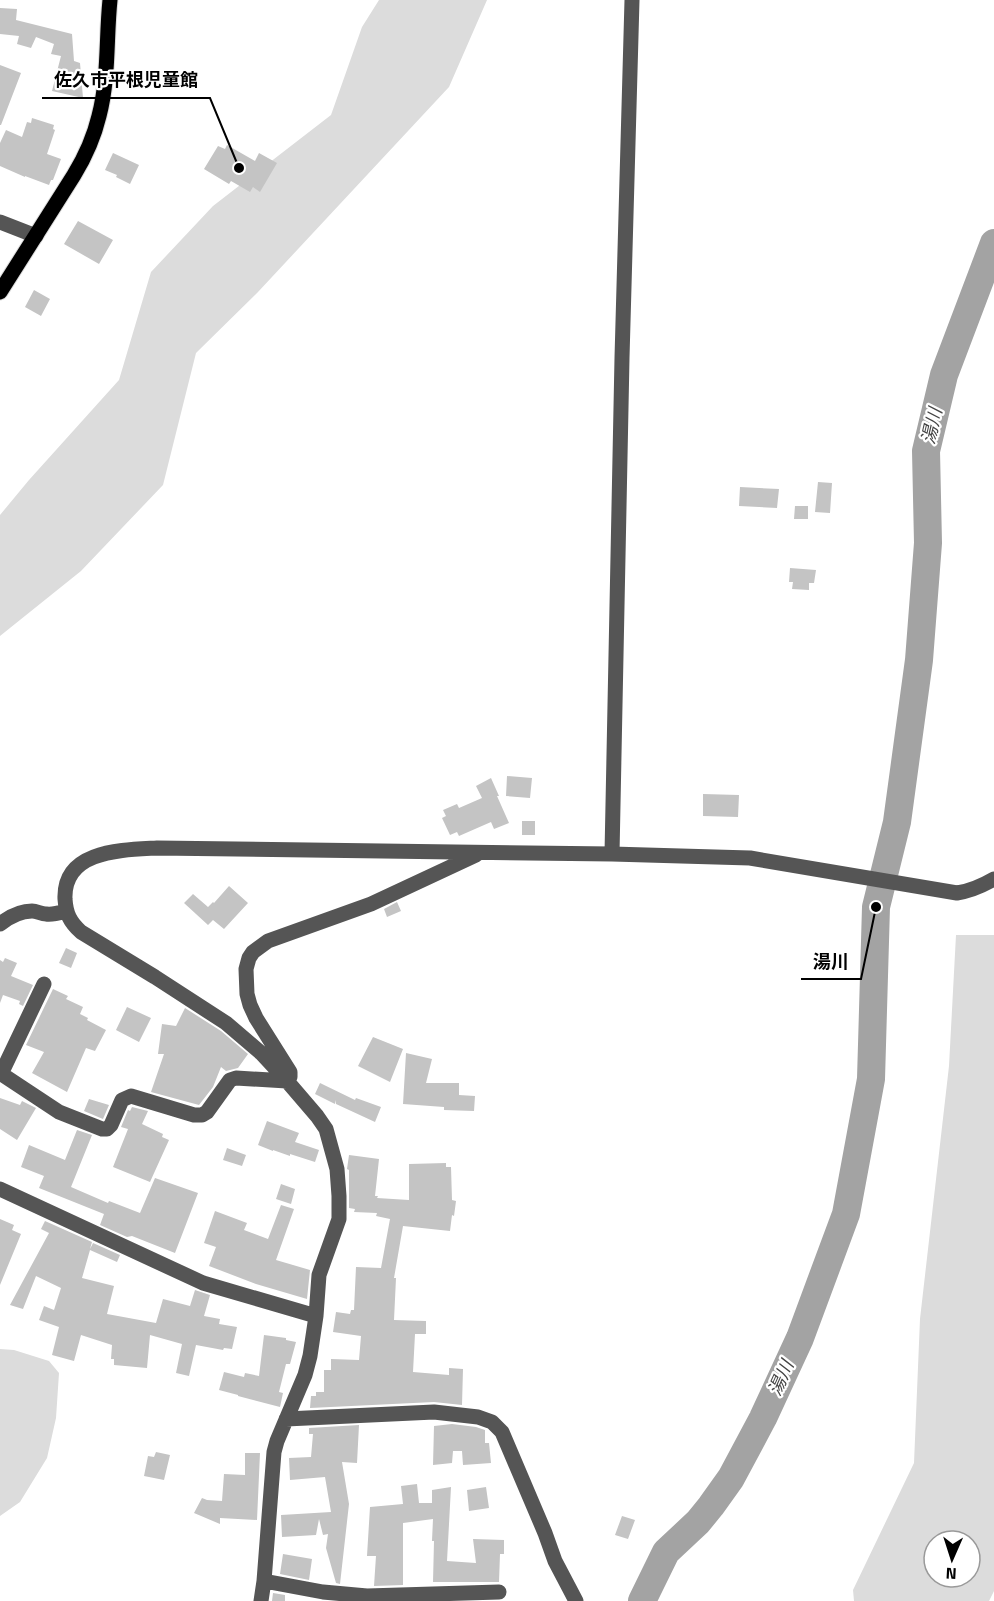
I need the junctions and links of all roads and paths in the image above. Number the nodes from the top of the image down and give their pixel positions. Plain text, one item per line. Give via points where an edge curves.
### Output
1 (110, 0) edge
2 (632, 0) edge
3 (0, 222) edge
4 (36, 236) junction
5 (0, 292) edge
6 (481, 852) junction
7 (612, 854) junction
8 (994, 879) edge
9 (66, 911) junction
10 (0, 924) edge
11 (44, 984) dead end
12 (1, 1074) edge
13 (287, 1081) junction
14 (0, 1190) edge
15 (316, 1316) junction
16 (286, 1419) junction
17 (264, 1581) junction
18 (499, 1592) dead end
19 (367, 1599) edge
20 (261, 1601) edge
21 (576, 1601) edge

1 - 4 main road via 103,94 96,129 74,176
2 - 7 street
3 - 4 street
4 - 5 main road
6 - 7 street
6 - 9 street via 157,848 115,851 94,857 71,874 65,895
6 - 13 street via 371,904 268,941 253,952 246,969 247,994 256,1018 290,1072
7 - 8 street via 750,858 957,893
9 - 10 street via 20,913
9 - 13 street via 81,932 226,1023
11 - 12 street
12 - 13 street via 59,1112 102,1129 111,1125 122,1100 131,1096 202,1115 230,1080
13 - 15 street via 326,1129 337,1169 339,1219 319,1275
14 - 15 street via 203,1283
15 - 16 street via 305,1375
16 - 17 street via 274,1452
16 - 21 street via 434,1412 492,1422 502,1432 555,1561
17 - 19 street
17 - 20 street
18 - 19 street

